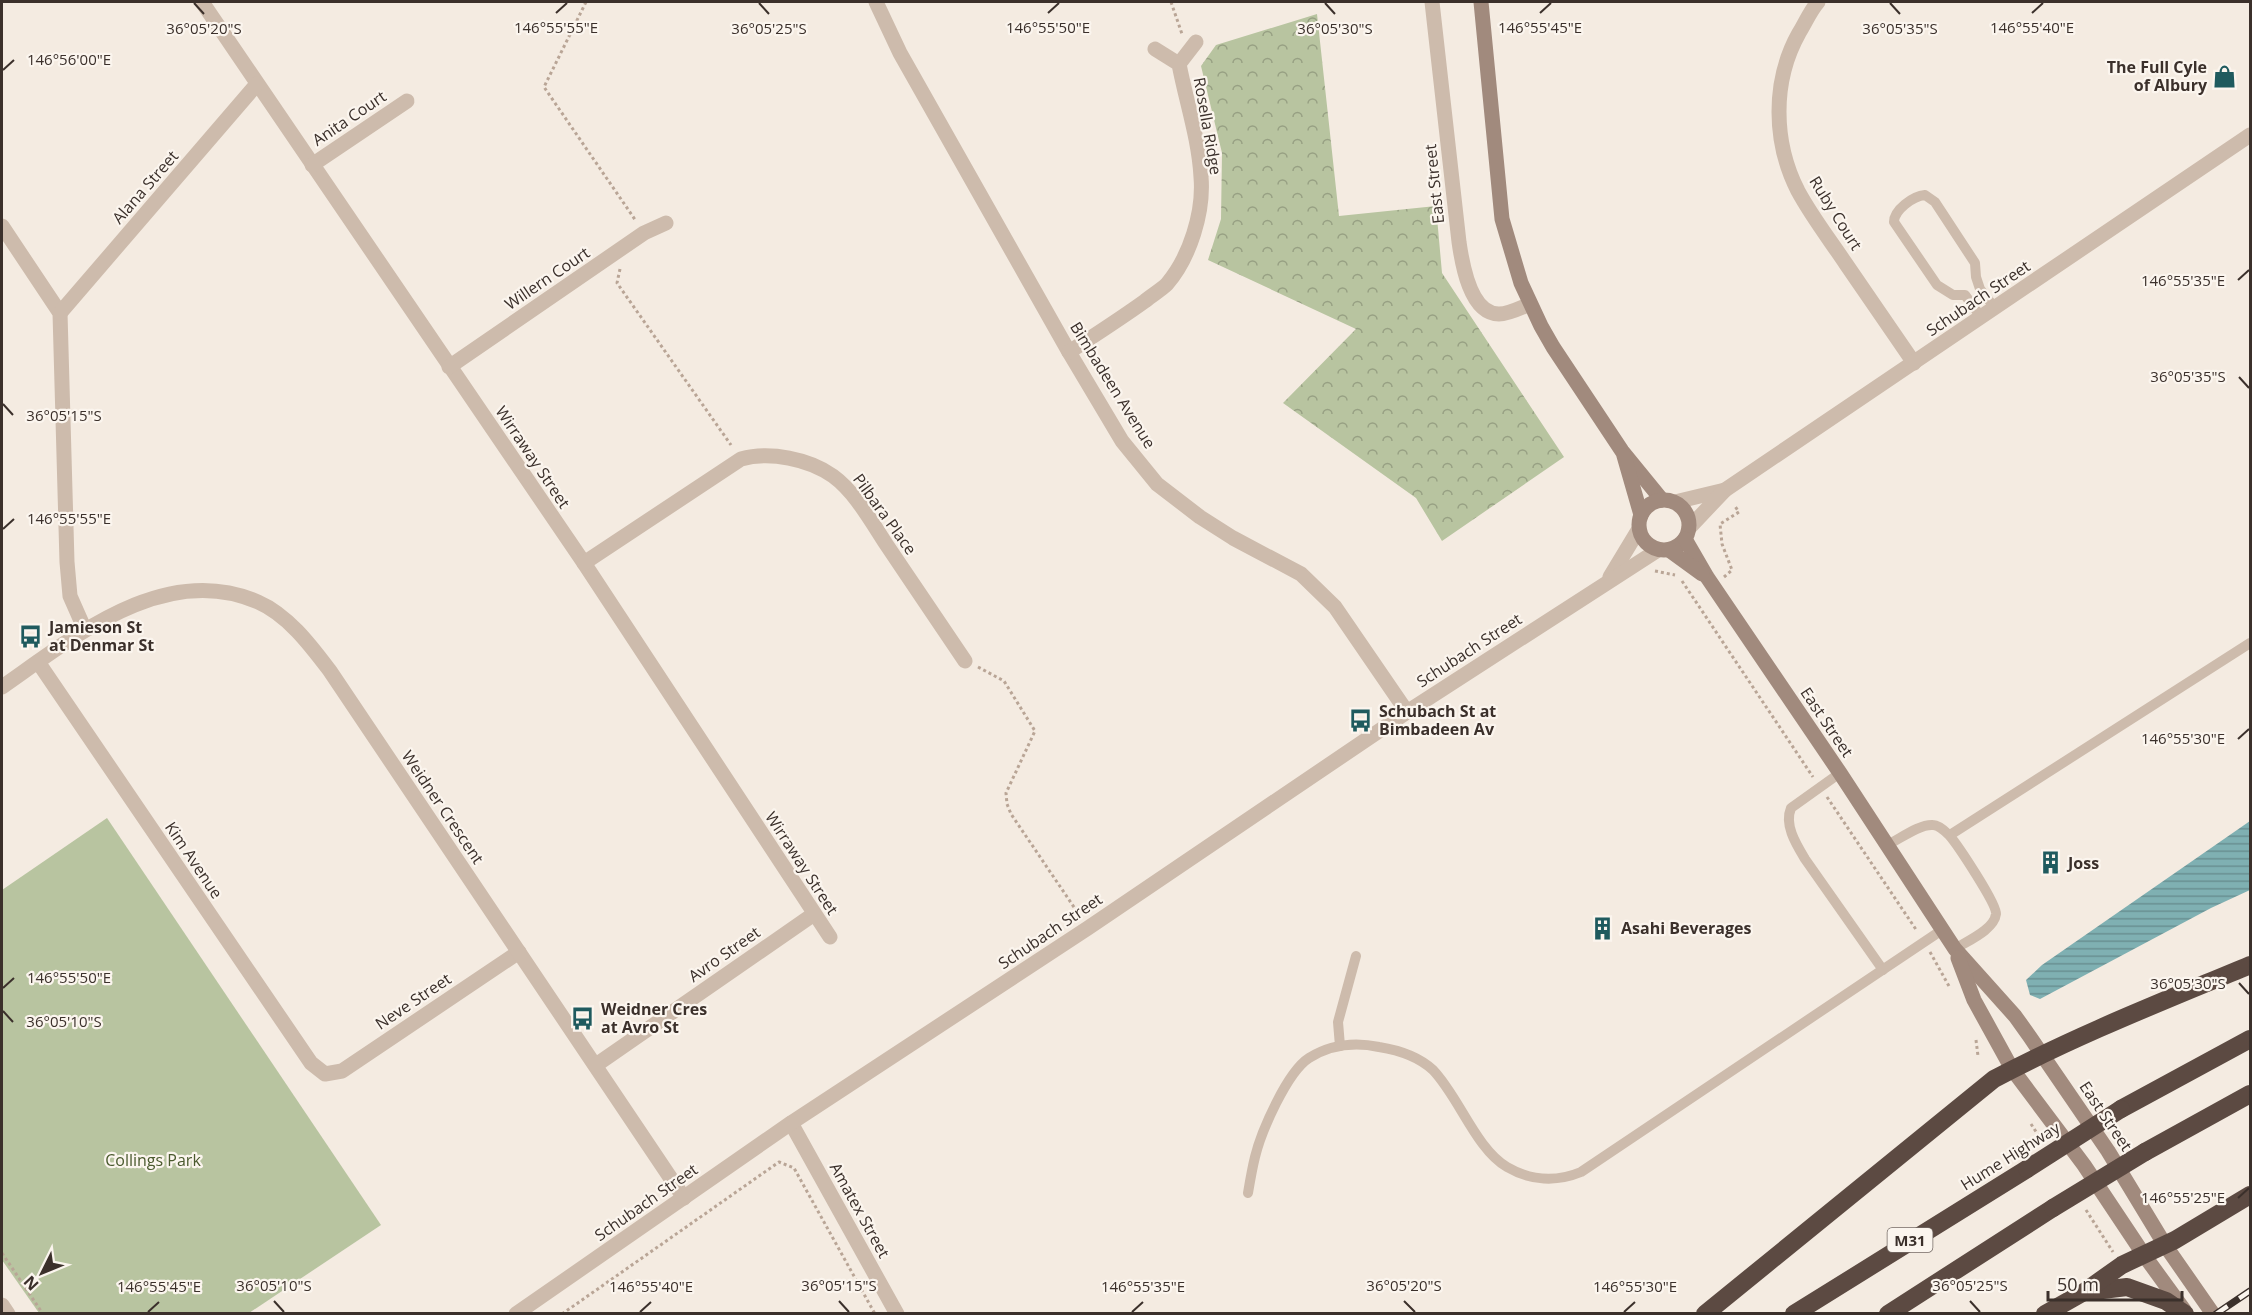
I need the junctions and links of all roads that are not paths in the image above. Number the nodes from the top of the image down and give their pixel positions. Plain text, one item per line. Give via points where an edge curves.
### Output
1 (202, 2) edge
2 (876, 2) edge
3 (1432, 2) edge
4 (1481, 2) edge
5 (1818, 2) edge
6 (1192, 46) road end
7 (1155, 49) dead end
8 (1179, 64) junction
9 (257, 84) junction
10 (407, 101) dead end
11 (2250, 135) edge
12 (312, 165) junction
13 (666, 223) dead end
14 (2, 226) edge
15 (1530, 304) junction
16 (1995, 308) junction
17 (60, 314) junction
18 (1981, 318) junction
19 (1069, 352) junction
20 (1914, 363) junction
21 (449, 367) junction
22 (1622, 451) junction
23 (1725, 490) junction
24 (1669, 501) junction
25 (1640, 522) junction
26 (1687, 533) junction
27 (1663, 550) junction
28 (584, 563) junction
29 (1710, 582) junction
30 (1607, 583) junction
31 (85, 630) junction
32 (2250, 643) edge
33 (965, 661) road end
34 (38, 662) junction
35 (2, 687) edge
36 (1407, 712) junction
37 (1840, 773) junction
38 (1950, 835) junction
39 (1887, 845) junction
40 (814, 914) junction
41 (1942, 930) junction
42 (830, 937) dead end
43 (1955, 949) junction
44 (519, 952) junction
45 (1356, 956) dead end
46 (2250, 965) edge
47 (1883, 970) junction
48 (2250, 1039) edge
49 (1340, 1046) junction
50 (2042, 1054) junction
51 (596, 1065) junction
52 (2012, 1069) junction
53 (325, 1074) joint
54 (2250, 1094) edge
55 (791, 1123) junction
56 (1248, 1193) dead end
57 (2250, 1195) edge
58 (684, 1198) junction
59 (2165, 1245) junction
60 (2144, 1255) junction
61 (2084, 1292) junction
62 (2, 1305) edge
63 (8, 1314) edge
64 (516, 1314) edge
65 (897, 1314) edge
66 (1705, 1314) edge
67 (1794, 1314) edge
68 (1888, 1314) edge
69 (2045, 1314) edge
70 (2186, 1314) edge
71 (2213, 1314) edge

1 - 9 street, Wirraway Street
2 - 19 street, Bimbadeen Avenue via 900,53
3 - 15 street, East Street via 1465,273 1479,303 1489,312 1503,314
4 - 15 main road via 1502,219
5 - 20 street, Ruby Court via 1790,50 1780,91 1779,123 1789,168 1814,217
6 - 8 street, Rosella Ridge
7 - 8 street, Rosella Ridge
8 - 19 street, Rosella Ridge via 1201,178 1200,205 1189,244 1166,285
9 - 12 street, Wirraway Street
9 - 17 street, Alana Street
10 - 12 street, Anita Court
11 - 16 street, Schubach Street
12 - 21 street, Wirraway Street
13 - 21 street, Willern Court via 644,233
14 - 17 street
15 - 22 main road via 1553,347
16 - 18 street, Schubach Street
16 - 18 lane via 1980,289 1975,263 1935,202 1925,195 1916,197 1896,214 1894,222 1937,285 1953,295 1965,295
17 - 31 street via 67,562 70,596
18 - 20 street, Schubach Street
19 - 36 street, Bimbadeen Avenue via 1122,441 1157,484 1233,538 1301,574 1335,607
20 - 23 street, Schubach Street
21 - 28 street, Wirraway Street
22 - 24 main road
22 - 25 main road
23 - 24 street, Schubach Street
23 - 26 street, Schubach Street
24 - 25 main road via 1649,504
24 - 26 main road via 1686,513
25 - 27 main road via 1642,538
25 - 30 street, Schubach Street
26 - 27 main road via 1678,546
26 - 29 main road, East Street
27 - 29 main road, East Street
27 - 30 street, Schubach Street
28 - 33 street, Pilbara Place via 741,459 797,459 834,477 858,502
28 - 40 street, Wirraway Street
29 - 37 main road, East Street
30 - 36 street, Schubach Street
31 - 34 street, Weidner Crescent
31 - 44 street, Weidner Crescent via 135,604 176,592 201,590 259,603 283,618 330,671
32 - 38 lane
34 - 35 street, Weidner Crescent
34 - 53 street, Kim Avenue via 311,1063
36 - 55 street, Schubach Street
37 - 39 main road, East Street
37 - 47 lane via 1791,808 1788,817 1805,860
38 - 39 lane via 1933,825
38 - 43 lane via 1995,905 1996,913 1989,926
39 - 41 main road, East Street
40 - 42 street, Wirraway Street
40 - 51 street, Avro Street
41 - 43 main road, East Street
41 - 47 lane
43 - 50 main road, East Street via 2015,1016
43 - 52 main road, East Street via 1974,999
44 - 51 street, Weidner Crescent
44 - 53 street, Neve Street via 342,1071
45 - 49 lane via 1338,1022
46 - 50 highway
47 - 49 lane via 1568,1178 1553,1180 1521,1174 1493,1157 1439,1078 1422,1062 1393,1050
48 - 67 highway, Hume Highway / M31, bridge via 2121,1109
49 - 56 lane via 1308,1059 1289,1079 1255,1155
50 - 52 highway
50 - 59 main road, East Street
51 - 58 street, Weidner Crescent
52 - 60 main road, East Street via 2084,1165
52 - 66 highway via 1983,1088
54 - 68 highway, bridge via 2145,1152
55 - 58 street, Schubach Street
55 - 65 street, Amatex Street
57 - 59 highway
58 - 64 street, Schubach Street
59 - 60 highway
59 - 71 main road, East Street
60 - 61 highway via 2122,1265
60 - 70 main road, East Street
61 - 69 highway
61 - 70 highway via 2127,1287 2166,1300
62 - 63 street

